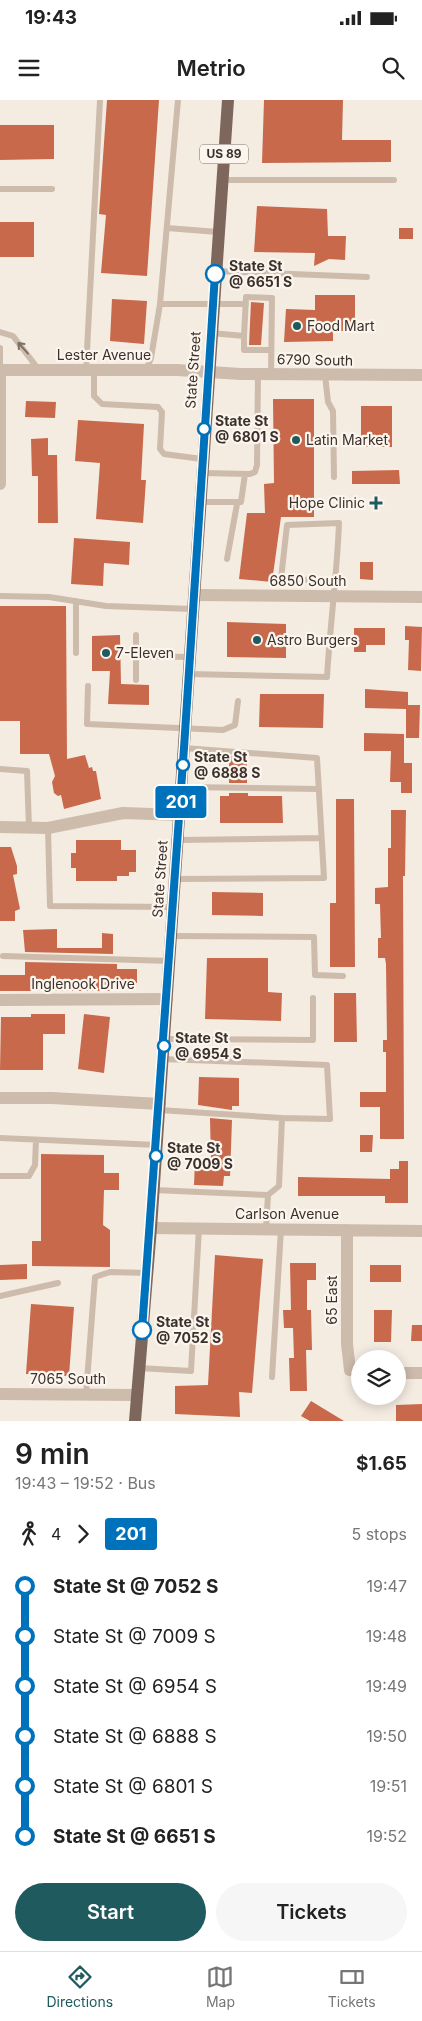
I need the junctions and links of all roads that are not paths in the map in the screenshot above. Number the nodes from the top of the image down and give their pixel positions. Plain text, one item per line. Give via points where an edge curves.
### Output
1 (100, 100) edge
2 (178, 100) edge
3 (228, 100) edge
4 (222, 180) junction
5 (394, 180) dead end
6 (0, 189) edge
7 (52, 189) dead end
8 (167, 228) junction
9 (218, 232) junction
10 (215, 271) junction
11 (366, 277) dead end
12 (213, 303) junction
13 (160, 304) junction
14 (247, 309) junction
15 (263, 312) dead end
16 (272, 313) junction
17 (262, 328) dead end
18 (271, 329) junction
19 (211, 333) junction
20 (1, 335) edge
21 (244, 336) junction
22 (0, 348) edge
23 (271, 350) junction
24 (0, 370) edge
25 (39, 370) junction
26 (90, 370) junction
27 (146, 370) junction
28 (208, 372) junction
29 (258, 374) junction
30 (271, 375) junction
31 (325, 375) junction
32 (422, 375) edge
33 (202, 458) junction
34 (201, 473) junction
35 (245, 474) junction
36 (334, 478) dead end
37 (0, 484) edge
38 (199, 502) junction
39 (237, 504) junction
40 (227, 559) dead end
41 (337, 581) junction
42 (194, 595) junction
43 (0, 596) edge
44 (333, 596) junction
45 (422, 597) edge
46 (76, 601) junction
47 (193, 609) junction
48 (136, 635) dead end
49 (76, 653) dead end
50 (137, 656) junction
51 (190, 658) junction
52 (189, 674) junction
53 (136, 680) dead end
54 (88, 686) dead end
55 (238, 701) dead end
56 (186, 729) junction
57 (184, 748) junction
58 (0, 769) edge
59 (182, 787) junction
60 (319, 789) junction
61 (180, 815) junction
62 (0, 828) edge
63 (28, 828) junction
64 (48, 828) junction
65 (321, 838) junction
66 (178, 840) junction
67 (175, 880) junction
68 (173, 907) junction
69 (171, 936) junction
70 (3, 956) dead end
71 (170, 961) junction
72 (343, 976) dead end
73 (313, 998) dead end
74 (167, 999) junction
75 (0, 1000) edge
76 (164, 1040) junction
77 (163, 1059) junction
78 (0, 1098) edge
79 (160, 1107) junction
80 (282, 1118) junction
81 (0, 1138) edge
82 (36, 1140) junction
83 (157, 1145) junction
84 (0, 1176) edge
85 (154, 1190) junction
86 (268, 1195) junction
87 (151, 1228) junction
88 (199, 1228) junction
89 (266, 1229) junction
90 (281, 1229) junction
91 (347, 1230) junction
92 (422, 1231) edge
93 (148, 1273) junction
94 (58, 1283) dead end
95 (0, 1296) edge
96 (351, 1358) edge
97 (139, 1368) junction
98 (406, 1373) edge
99 (422, 1373) edge
100 (272, 1377) dead end
101 (0, 1394) edge
102 (86, 1394) junction
103 (136, 1394) junction
104 (135, 1421) edge

1 - 26 lane
2 - 8 lane
3 - 4 main road, State Street / US 89
4 - 5 lane
4 - 9 main road, State Street / US 89
6 - 7 lane
8 - 9 lane
8 - 13 lane
9 - 10 main road, State Street / US 89
10 - 11 lane
10 - 12 main road, State Street / US 89
12 - 13 lane
12 - 14 lane
12 - 19 main road, State Street / US 89
13 - 27 lane
14 - 16 lane via 246,297 272,298
14 - 21 lane
15 - 16 lane
16 - 18 lane
17 - 18 lane
18 - 23 lane
19 - 21 lane
19 - 28 main road, State Street / US 89
25 -> 20 lane via 13,336
21 - 23 lane via 244,350
22 - 24 lane
23 - 30 lane
24 - 25 street, Lester Avenue
24 - 37 street
25 - 26 street, Lester Avenue
26 - 27 street, Lester Avenue
26 - 33 lane via 94,396 102,404 158,407 162,412 160,449 164,454
27 - 28 street, Lester Avenue
28 - 29 street, 6790 South
28 - 33 main road, State Street / US 89
29 - 30 street, 6790 South
29 - 35 lane via 257,466 255,472
30 - 31 street, 6790 South
31 - 32 street, 6790 South
31 - 36 lane via 328,402 333,411
33 - 34 main road, State Street / US 89
34 - 35 lane
34 - 38 main road, State Street / US 89
35 - 39 lane via 243,498
38 - 39 lane
38 - 42 main road, State Street / US 89
39 - 40 lane
41 - 41 lane via 339,523 287,525 281,579
41 - 44 lane
42 - 44 street, 6850 South
42 - 47 main road, State Street / US 89
43 - 46 lane
44 - 45 street, 6850 South
44 - 52 lane via 326,677
46 - 47 lane via 106,606
46 - 49 lane
47 - 51 main road, State Street / US 89
48 - 50 lane
50 - 51 lane
50 - 53 lane
51 - 52 main road, State Street / US 89
52 - 56 main road, State Street / US 89
54 - 56 lane via 87,724
55 - 56 lane via 236,725 223,730
56 - 57 main road, State Street / US 89
57 - 59 main road, State Street / US 89
57 - 60 lane via 317,758
58 - 63 lane via 27,770
59 - 60 lane
59 - 61 main road, State Street / US 89
60 - 65 lane
61 - 64 street via 123,813
61 - 66 main road, State Street / US 89
62 - 63 street
63 - 64 street
64 - 68 lane via 50,906
65 - 66 lane
65 - 67 lane via 324,878
66 - 67 main road, State Street / US 89
67 - 68 main road, State Street / US 89
68 - 69 main road, State Street / US 89
69 - 71 main road, State Street / US 89
69 - 72 lane via 314,937 315,975
70 - 71 lane
71 - 74 main road, State Street / US 89
73 - 76 lane via 312,1040
74 - 75 street, Inglenook Drive
74 - 76 main road, State Street / US 89
76 - 77 main road, State Street / US 89
77 - 79 main road, State Street / US 89
77 - 80 lane via 327,1064 330,1119
78 - 79 street via 52,1098
79 - 80 lane
79 - 83 main road, State Street / US 89
80 - 86 lane via 280,1186
81 - 82 lane
82 - 83 lane
82 - 84 lane via 35,1165 29,1176
83 - 85 main road, State Street / US 89
85 - 86 lane
85 - 87 main road, State Street / US 89
86 - 89 lane
87 - 88 street, Carlson Avenue
87 - 93 main road, State Street / US 89
88 - 89 street, Carlson Avenue
88 - 97 lane via 191,1372
89 - 90 street, Carlson Avenue
90 - 91 street, Carlson Avenue
90 - 100 lane
91 - 92 street, Carlson Avenue
91 - 96 street, 65 East via 347,1344
93 - 97 main road, State Street / US 89
93 - 102 lane via 110,1272 95,1277
94 - 95 lane
97 - 103 main road, State Street / US 89
98 - 99 street
101 - 102 street, 7065 South
102 - 103 street, 7065 South
103 - 104 main road, State Street / US 89

